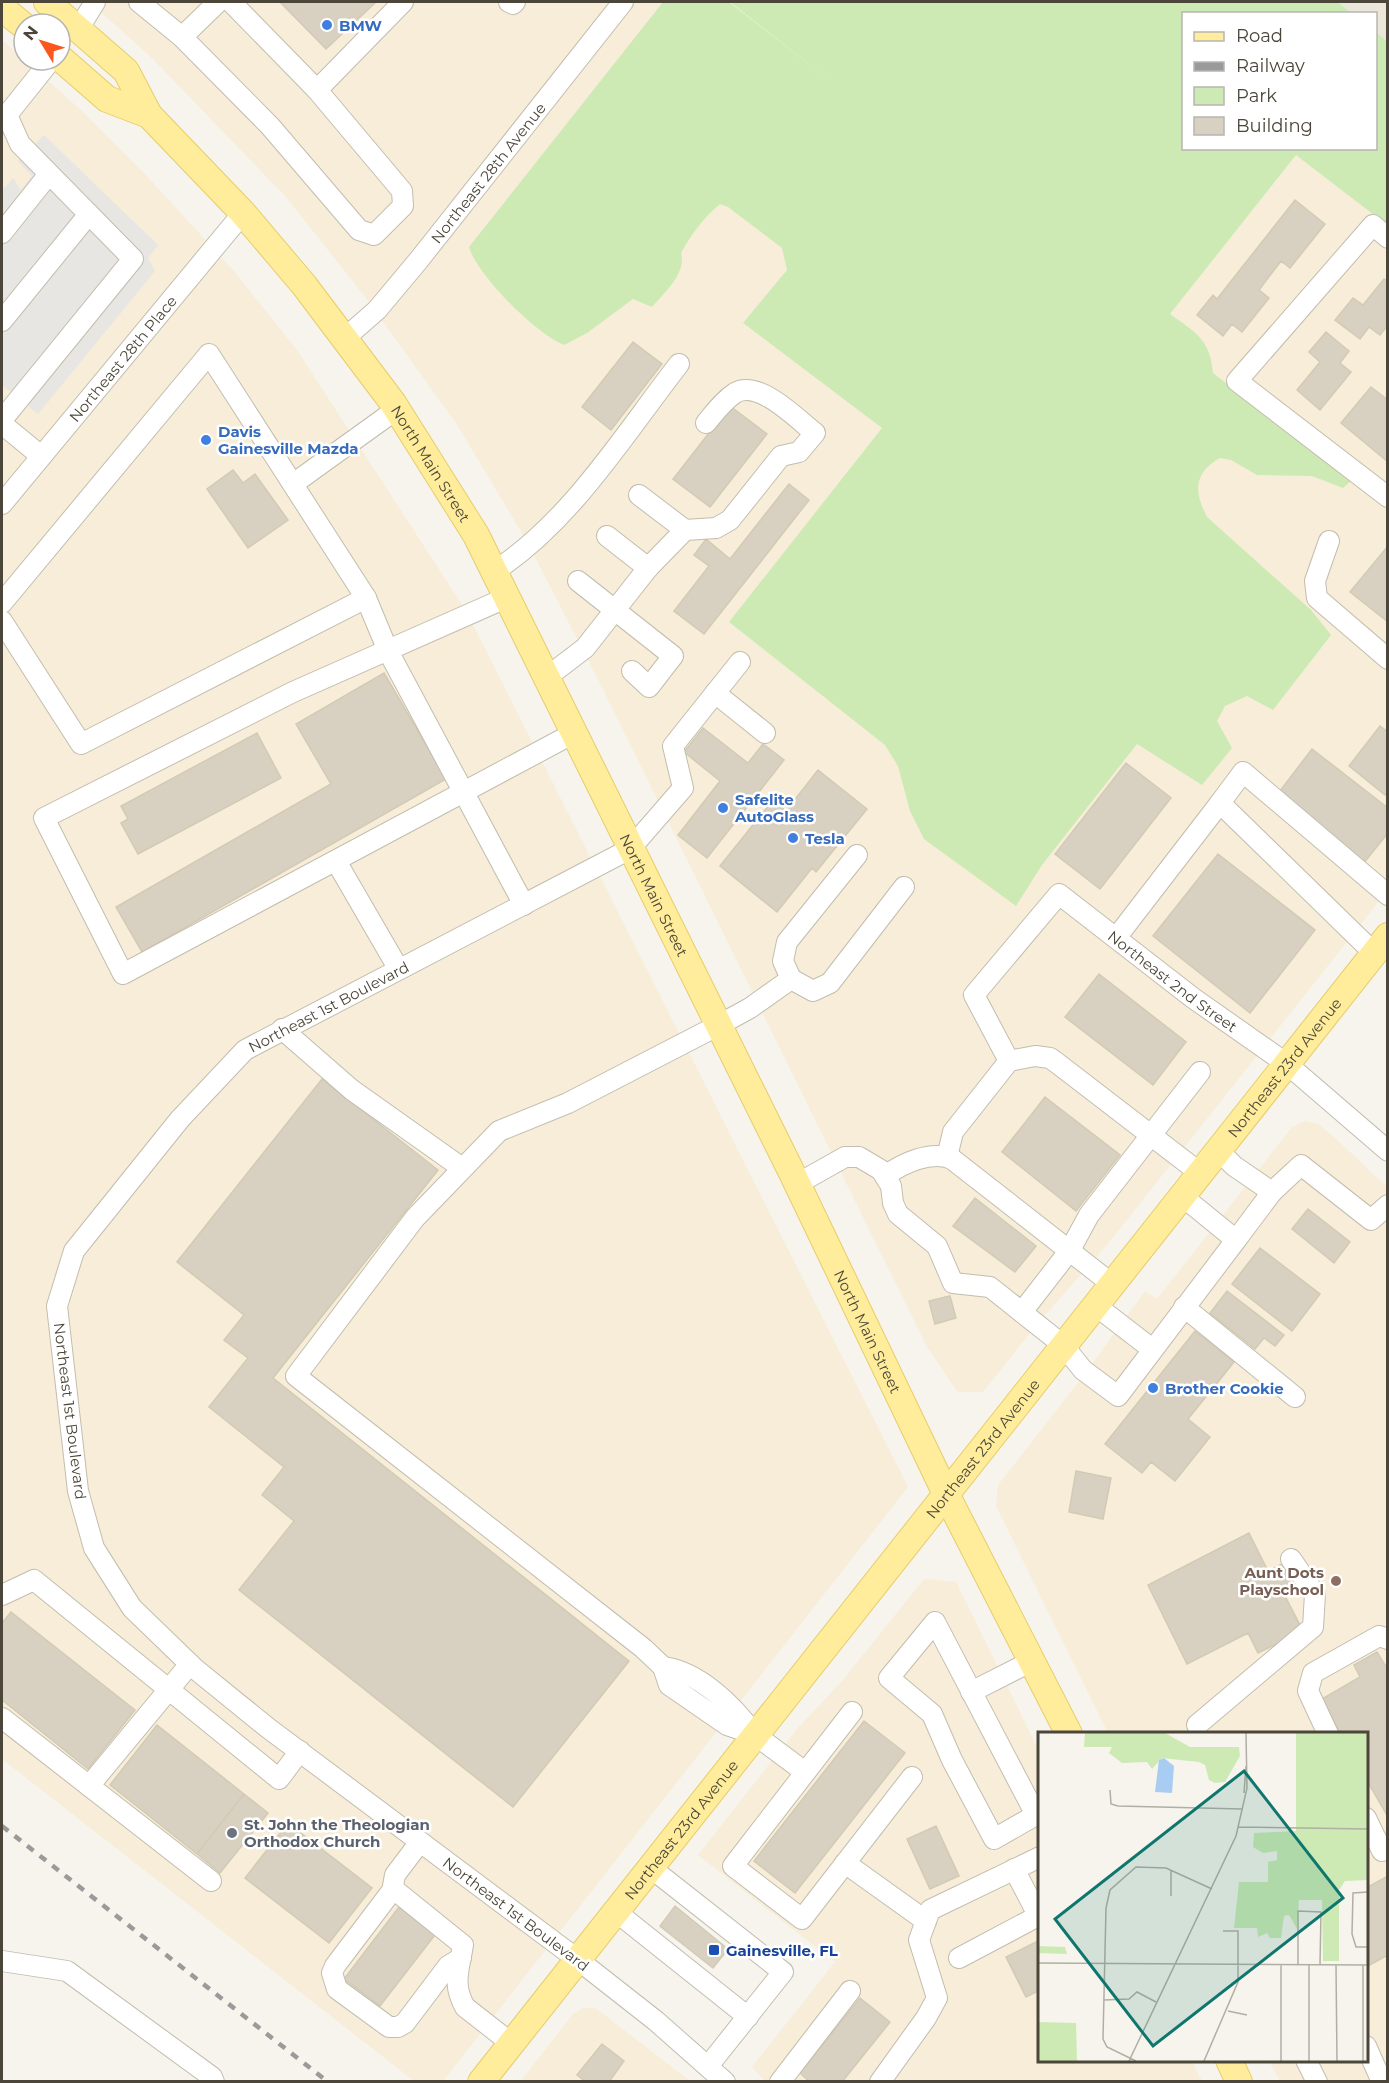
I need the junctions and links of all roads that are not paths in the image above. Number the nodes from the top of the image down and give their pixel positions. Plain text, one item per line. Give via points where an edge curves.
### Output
1 (47, 2) edge
2 (95, 2) edge
3 (139, 2) edge
4 (218, 2) edge
5 (231, 2) edge
6 (403, 2) edge
7 (509, 2) edge
8 (515, 2) edge
9 (622, 2) edge
10 (79, 28) junction
11 (182, 37) junction
12 (72, 68) edge
13 (41, 72) edge
14 (317, 90) junction
15 (150, 115) junction
16 (49, 174) junction
17 (243, 213) junction
18 (89, 214) junction
19 (2, 233) edge
20 (1388, 237) edge
21 (2, 321) edge
22 (345, 338) junction
23 (679, 364) dead end
24 (397, 410) junction
25 (2, 422) edge
26 (706, 423) dead end
27 (41, 456) junction
28 (293, 484) junction
29 (639, 495) dead end
30 (1388, 497) edge
31 (2, 504) edge
32 (685, 530) junction
33 (607, 536) dead end
34 (1329, 541) dead end
35 (648, 568) junction
36 (495, 571) junction
37 (578, 581) dead end
38 (508, 597) junction
39 (366, 598) junction
40 (2, 603) edge
41 (615, 610) junction
42 (2, 621) edge
43 (388, 651) junction
44 (1388, 659) edge
45 (740, 662) dead end
46 (632, 671) dead end
47 (547, 677) junction
48 (715, 693) junction
49 (574, 733) junction
50 (765, 733) dead end
51 (465, 792) junction
52 (1220, 803) junction
53 (630, 849) junction
54 (857, 855) dead end
55 (336, 861) junction
56 (904, 886) dead end
57 (1388, 895) edge
58 (524, 905) junction
59 (1116, 938) junction
60 (1381, 945) edge
61 (398, 968) junction
62 (791, 979) junction
63 (719, 1025) junction
64 (282, 1029) junction
65 (1009, 1061) junction
66 (1287, 1064) junction
67 (1200, 1072) dead end
68 (1150, 1135) junction
69 (1218, 1150) junction
70 (1388, 1151) edge
71 (947, 1157) junction
72 (462, 1168) junction
73 (1200, 1173) junction
74 (885, 1176) junction
75 (797, 1184) junction
76 (1272, 1192) junction
77 (1182, 1196) junction
78 (1388, 1205) edge
79 (1236, 1240) junction
80 (1070, 1251) junction
81 (1112, 1284) junction
82 (1095, 1305) junction
83 (1184, 1307) junction
84 (1022, 1311) junction
85 (1063, 1345) junction
86 (1152, 1349) junction
87 (1295, 1397) dead end
88 (946, 1494) junction
89 (1291, 1559) dead end
90 (2, 1595) edge
91 (1388, 1639) edge
92 (1032, 1661) junction
93 (190, 1664) junction
94 (167, 1690) junction
95 (971, 1692) junction
96 (852, 1712) dead end
97 (2, 1718) edge
98 (1197, 1725) dead end
99 (1068, 1732) edge
100 (1327, 1732) edge
101 (754, 1734) junction
102 (300, 1751) junction
103 (805, 1772) junction
104 (912, 1777) dead end
105 (89, 1786) junction
106 (1368, 1822) edge
107 (420, 1842) junction
108 (1382, 1851) dead end
109 (1038, 1858) edge
110 (845, 1863) junction
111 (651, 1868) junction
112 (1014, 1869) junction
113 (211, 1881) dead end
114 (394, 1888) junction
115 (615, 1911) junction
116 (1038, 1913) edge
117 (1038, 1916) edge
118 (926, 1921) junction
119 (461, 1958) junction
120 (958, 1958) dead end
121 (577, 1959) junction
122 (2, 1961) edge
123 (850, 1991) dead end
124 (748, 2017) junction
125 (511, 2043) junction
126 (1368, 2050) edge
127 (1229, 2062) edge
128 (1307, 2062) edge
129 (709, 2065) junction
130 (214, 2082) edge
131 (481, 2082) edge
132 (725, 2082) edge
133 (780, 2082) edge
134 (880, 2082) edge
135 (1239, 2082) edge
136 (1317, 2082) edge
137 (1382, 2082) edge

1 - 10 main road, North Main Street
2 - 10 street
3 - 11 street
4 - 11 street
5 - 14 street
6 - 14 street
7 - 8 street
9 - 22 street, Northeast 28th Avenue via 418,261 377,310
10 - 15 main road, North Main Street via 126,71
11 - 14 street via 270,126 359,230 374,235 403,206 402,191
12 - 15 main road, North Main Street via 107,99
13 - 16 street via 7,115 20,144
15 - 17 main road, North Main Street
16 - 18 street
16 - 19 street
17 - 22 main road, North Main Street
17 - 27 street, Northeast 28th Place
18 - 21 street
18 - 25 street via 133,259
20 - 30 street via 1373,225 1237,381
22 - 24 main road, North Main Street
23 - 36 street via 556,520 523,552
24 - 28 street
24 - 36 main road, North Main Street
25 - 27 street
26 - 32 street via 723,402 738,392 753,390 765,394 815,433 799,452 781,456 730,520 716,528
27 - 31 street, Northeast 28th Place
28 - 39 street
28 - 40 street via 209,354
29 - 32 street
32 - 35 street
33 - 35 street
34 - 44 street via 1315,581 1317,598
35 - 41 street
36 - 38 main road, North Main Street
37 - 41 street
38 - 43 street
38 - 47 main road, North Main Street
39 - 42 street via 81,744
39 - 43 street
41 - 46 street via 674,656 650,687
41 - 47 street via 585,648
43 - 51 street
43 - 55 street via 293,692 44,818 123,974
45 - 48 street
47 - 49 main road, North Main Street
48 - 50 street
48 - 53 street via 673,746 682,788
49 - 51 street
49 - 53 main road, North Main Street
51 - 55 street
51 - 58 street
52 - 57 street via 1243,772
52 - 59 street
52 - 60 street
53 - 58 street, Northeast 1st Boulevard
53 - 63 main road, North Main Street
54 - 62 street via 787,942 783,961
55 - 61 street
56 - 62 street via 830,983 813,992
58 - 61 street, Northeast 1st Boulevard
59 - 65 street, Northeast 2nd Street via 1059,894 974,995
59 - 66 street, Northeast 2nd Street
60 - 66 main road, Northeast 23rd Avenue
61 - 64 street, Northeast 1st Boulevard
62 - 63 street
63 - 72 street via 568,1103 499,1131
63 - 75 main road, North Main Street
64 - 72 street via 352,1090
64 - 93 street, Northeast 1st Boulevard via 245,1050 180,1119 74,1251 57,1306 78,1491 94,1548 132,1608
65 - 68 street via 1035,1056 1050,1058
65 - 71 street via 953,1132
66 - 69 main road, Northeast 23rd Avenue
66 - 70 street, Northeast 2nd Street
67 - 68 street
68 - 73 street
68 - 80 street via 1089,1215
69 - 73 main road, Northeast 23rd Avenue
69 - 76 street
71 - 74 street via 919,1159
71 - 80 street
72 - 101 street via 415,1218 296,1376 663,1667 680,1669 737,1711
73 - 77 main road, Northeast 23rd Avenue
74 - 75 street via 870,1162 849,1156
74 - 84 street via 898,1214 937,1246 953,1283 990,1287
75 - 88 main road, North Main Street
76 - 78 street via 1301,1165 1371,1220
76 - 79 street
77 - 79 street
77 - 81 main road, Northeast 23rd Avenue
79 - 83 street
80 - 81 street
80 - 84 street
81 - 82 main road, Northeast 23rd Avenue
82 - 85 main road, Northeast 23rd Avenue
82 - 86 street
83 - 86 street
83 - 87 street
84 - 85 street
85 - 86 street via 1083,1370 1118,1396
85 - 88 main road, Northeast 23rd Avenue
88 - 92 main road, North Main Street
88 - 101 main road, Northeast 23rd Avenue
89 - 98 street via 1315,1594 1313,1627
90 - 94 street via 34,1580
91 - 100 street via 1379,1636 1313,1672 1308,1690
92 - 95 street
92 - 99 main road, North Main Street
93 - 94 street
93 - 102 street, Northeast 1st Boulevard
94 - 102 street via 279,1779
94 - 105 street
95 - 95 street via 1036,1815 994,1839 932,1714 889,1678 934,1622
96 - 103 street
97 - 105 street
101 - 103 street
101 - 111 main road, Northeast 23rd Avenue
102 - 107 street, Northeast 1st Boulevard
103 - 110 street via 733,1866 802,1919
104 - 110 street
105 - 113 street
106 - 108 street
107 - 114 street via 395,1875
107 - 121 street, Northeast 1st Boulevard
109 - 112 street
110 - 118 street
111 - 115 main road, Northeast 23rd Avenue
111 - 124 street via 783,1972
112 - 116 street
112 - 118 street via 930,1910
114 - 119 street via 463,1945
114 - 119 street via 334,1966 337,1989 389,2027 398,2027 448,1966
115 - 121 main road, Northeast 23rd Avenue
115 - 124 street
117 - 120 street
118 - 134 street via 920,1940 937,1998
119 - 125 street via 456,1989 460,1999
121 - 125 main road, Northeast 23rd Avenue
121 - 129 street, Northeast 1st Boulevard
122 - 130 street via 67,1971
123 - 133 street
124 - 129 street
125 - 131 main road, Northeast 23rd Avenue
126 - 137 street
127 - 135 main road
128 - 136 street
129 - 132 street, Northeast 1st Boulevard

